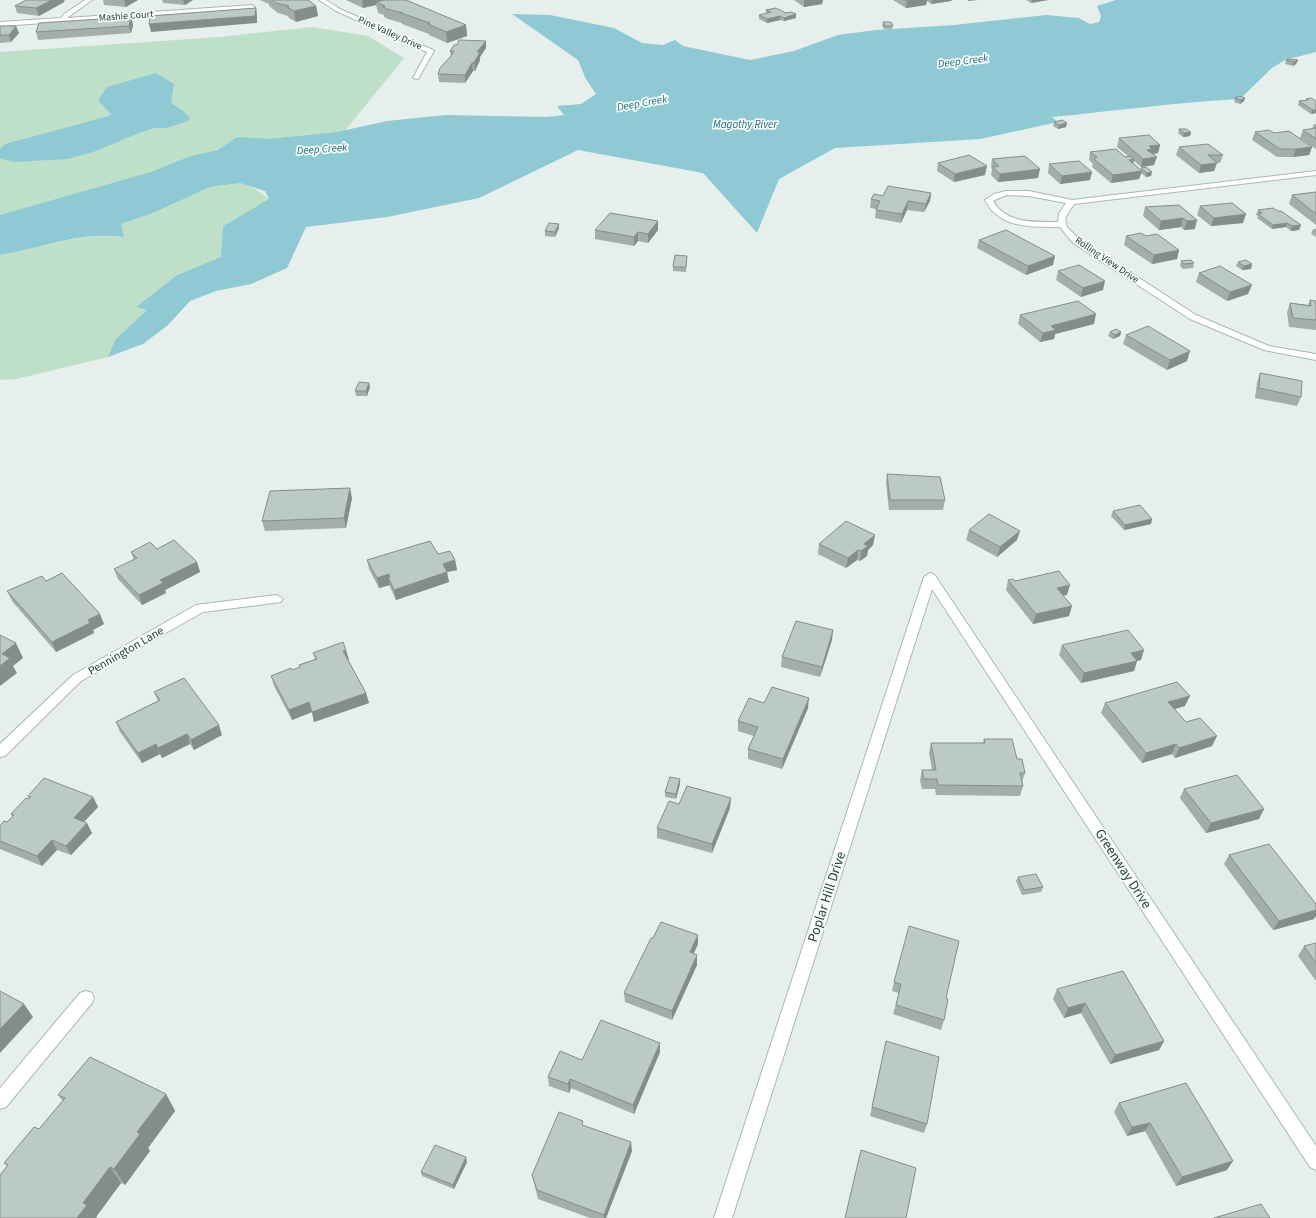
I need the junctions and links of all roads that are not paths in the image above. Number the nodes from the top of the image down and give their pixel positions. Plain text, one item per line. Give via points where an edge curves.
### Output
1 (90, 0) edge
2 (322, 0) edge
3 (215, 1) dead end
4 (252, 7) edge
5 (210, 10) junction
6 (62, 21) junction
7 (0, 24) edge
8 (416, 78) dead end
9 (1312, 173) edge
10 (1316, 178) edge
11 (1072, 202) junction
12 (1062, 225) junction
13 (1316, 357) edge
14 (930, 577) joint
15 (277, 599) dead end
16 (0, 752) edge
17 (86, 998) dead end
18 (0, 1101) edge
19 (1316, 1161) edge
20 (723, 1218) edge

1 - 6 street via 66,15
2 - 8 street, Pine Valley Drive via 338,10 431,51
3 - 5 street
4 - 5 street, Mashie Court
5 - 6 street, Mashie Court
6 - 7 street, Mashie Court
9 - 10 street
9 - 11 street
11 - 12 street via 1063,212
11 - 12 street via 1040,195 1013,193 1001,193 989,200 991,207 999,216 1021,222
12 - 13 street, Rolling View Drive via 1076,241 1192,317 1267,348
14 - 19 street, Greenway Drive
14 - 20 street, Poplar Hill Drive
15 - 16 street, Pennington Lane via 200,608 77,678
17 - 18 street

